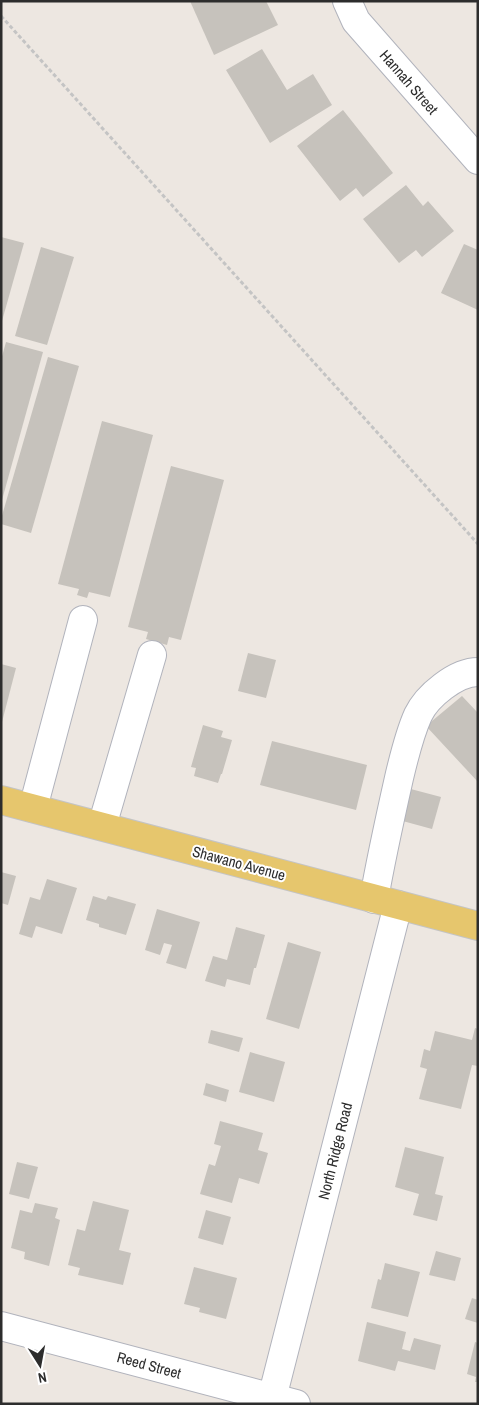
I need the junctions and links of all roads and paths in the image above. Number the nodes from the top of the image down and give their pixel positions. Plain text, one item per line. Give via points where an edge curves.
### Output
1 (346, 1) edge
2 (1, 16) edge
3 (478, 160) edge
4 (478, 544) edge
5 (83, 620) dead end
6 (152, 655) dead end
7 (478, 672) edge
8 (1, 800) edge
9 (33, 808) junction
10 (102, 826) junction
11 (386, 902) junction
12 (478, 926) edge
13 (1, 1326) edge
14 (284, 1401) edge

1 - 3 street, Hannah Street via 356,21
2 - 4 path
5 - 9 street
6 - 10 street
7 - 11 street, North Ridge Road via 460,676 435,693 418,714 386,833
8 - 9 main road, Shawano Avenue
9 - 10 main road, Shawano Avenue
10 - 11 main road, Shawano Avenue
11 - 12 main road, Shawano Avenue
11 - 14 street, North Ridge Road
13 - 14 street, Reed Street

